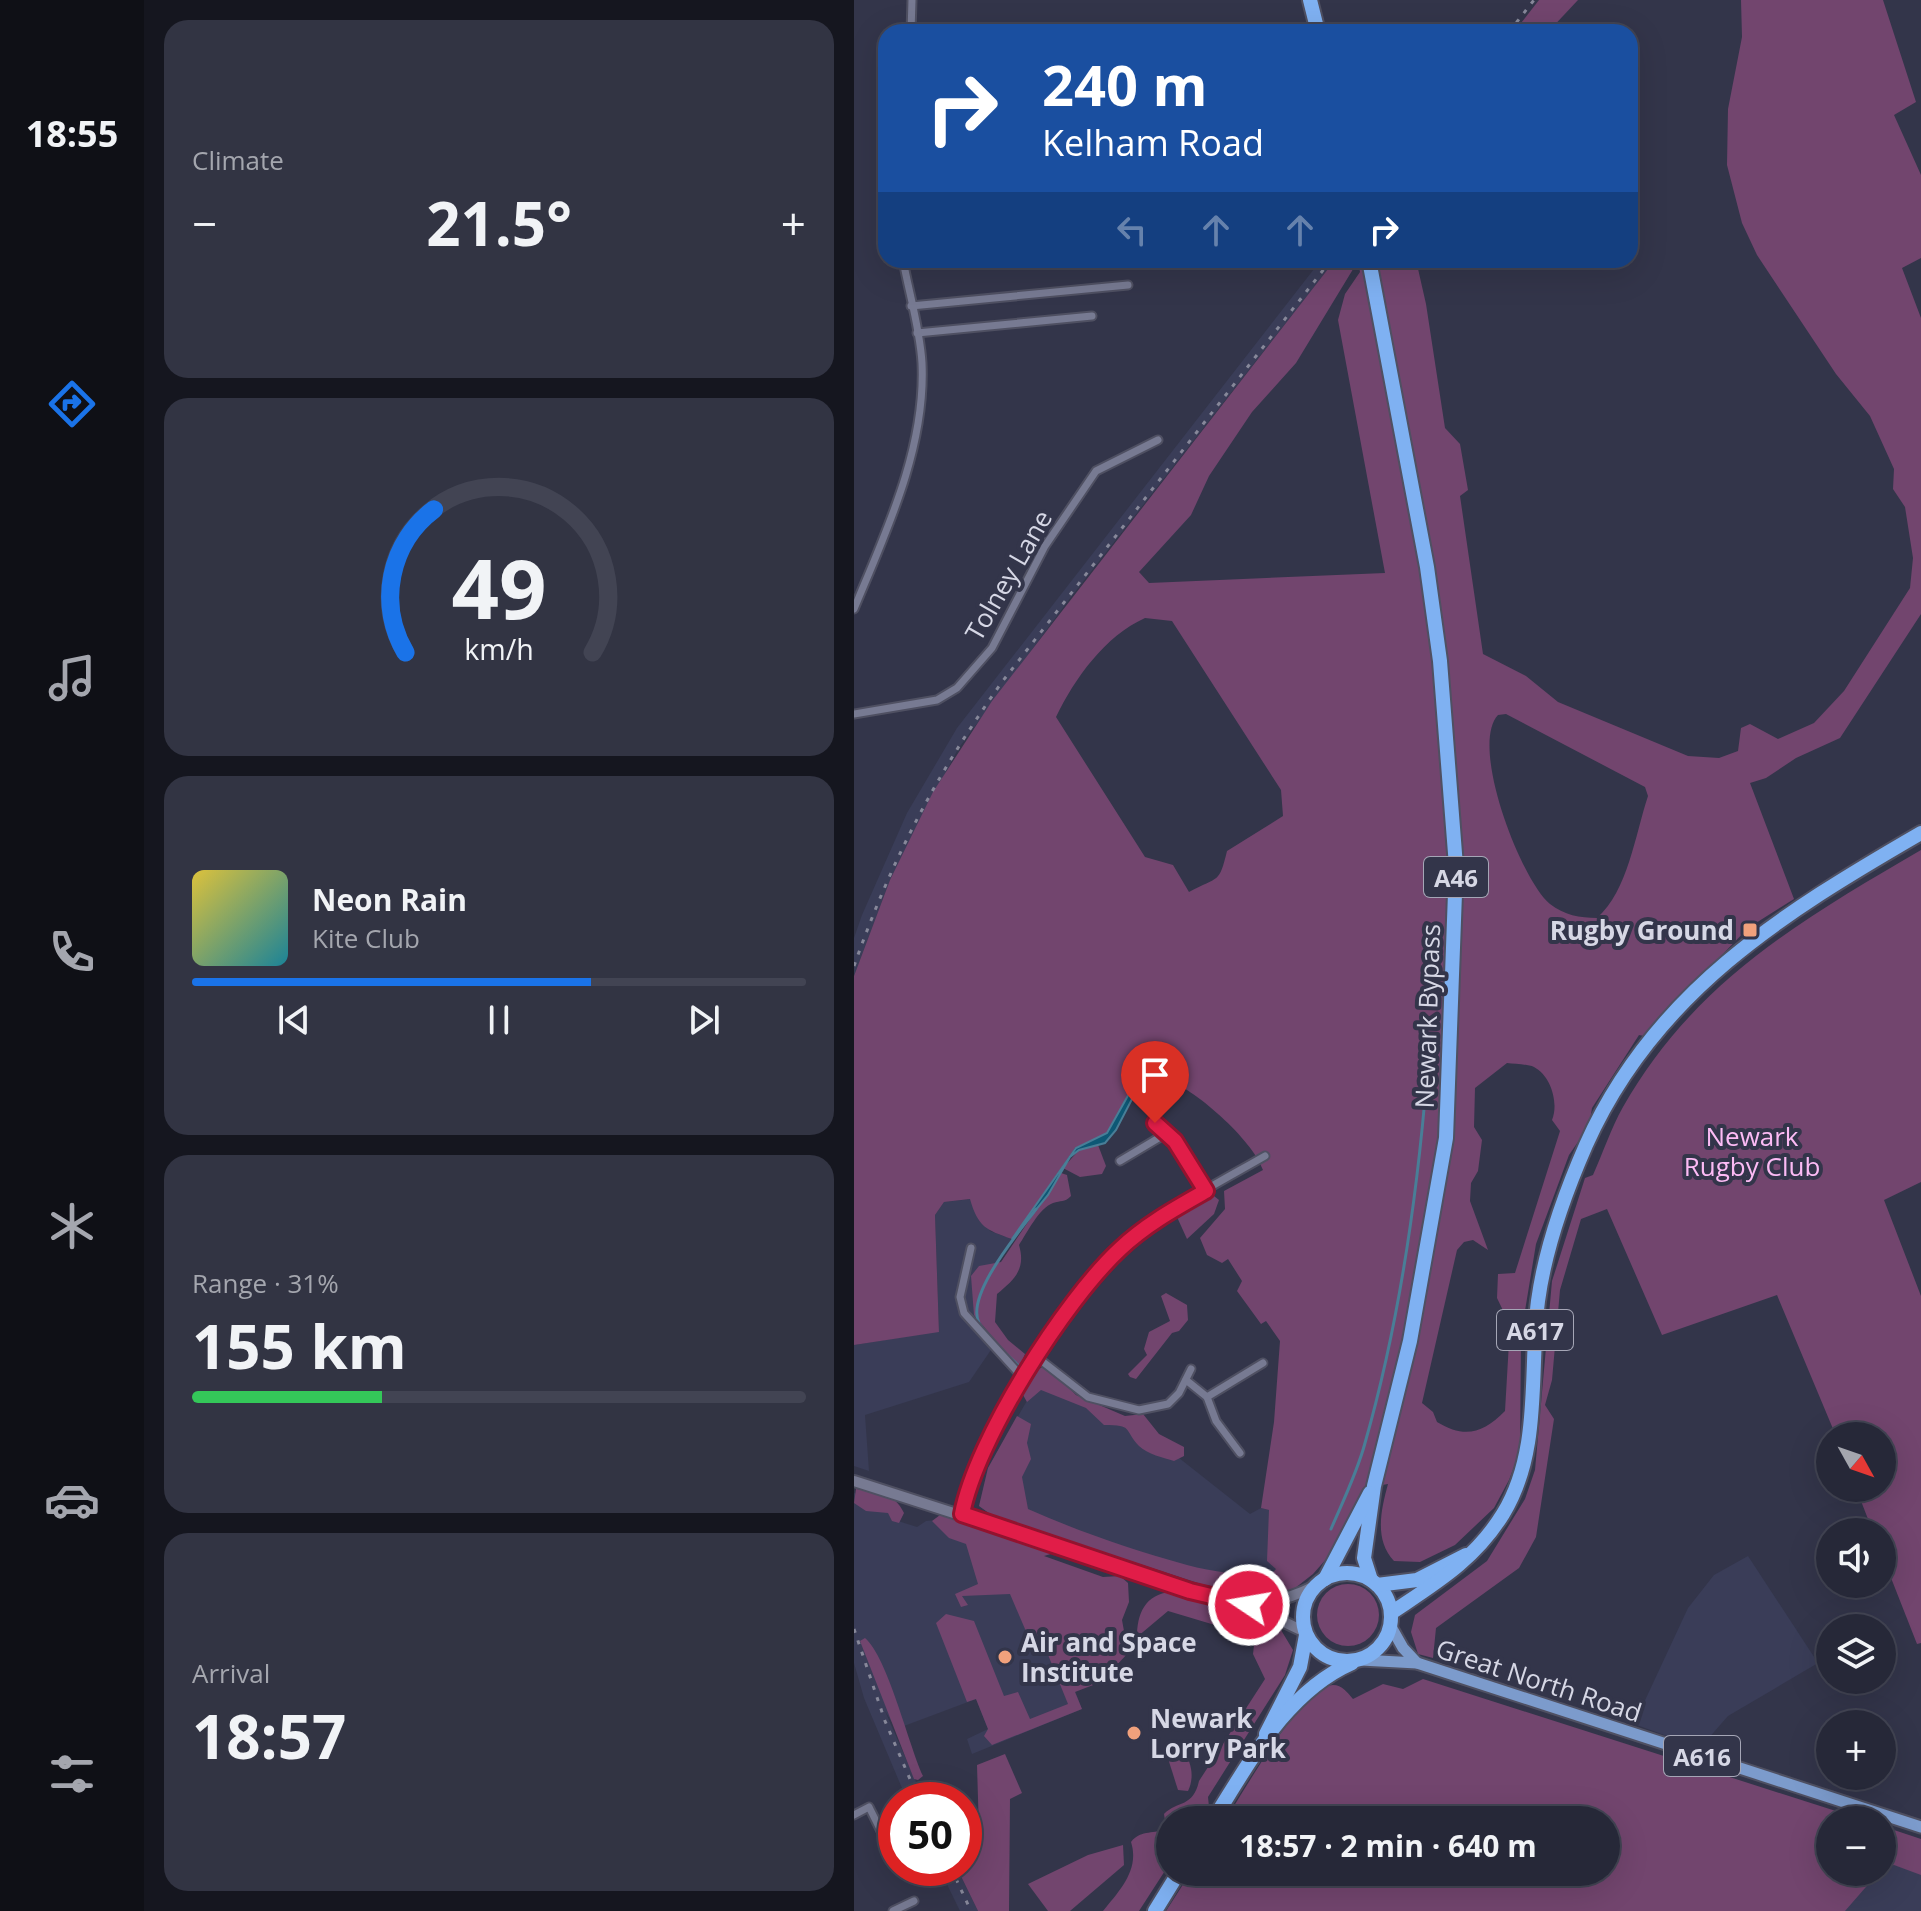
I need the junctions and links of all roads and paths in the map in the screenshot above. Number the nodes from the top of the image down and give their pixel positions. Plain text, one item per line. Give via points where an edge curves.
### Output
1 (912, 0) edge
2 (1310, 0) edge
3 (911, 24) edge
4 (1316, 24) edge
5 (904, 268) edge
6 (1371, 268) edge
7 (1128, 285) dead end
8 (911, 306) junction
9 (1092, 316) dead end
10 (917, 333) junction
11 (1158, 440) dead end
12 (854, 609) edge
13 (854, 714) edge
14 (1921, 833) edge
15 (1155, 1123) dead end
16 (1167, 1133) junction
17 (1265, 1156) dead end
18 (1120, 1161) dead end
19 (1206, 1191) junction
20 (971, 1248) dead end
21 (1038, 1358) junction
22 (1191, 1369) dead end
23 (1262, 1376) dead end
24 (1024, 1379) junction
25 (1186, 1380) junction
26 (1207, 1397) junction
27 (1240, 1453) dead end
28 (854, 1481) edge
29 (1374, 1486) junction
30 (962, 1514) junction
31 (1468, 1555) junction
32 (1374, 1582) junction
33 (1320, 1583) junction
34 (1249, 1605) junction
35 (1391, 1619) junction
36 (1306, 1634) junction
37 (1358, 1660) junction
38 (1417, 1663) junction
39 (1263, 1742) junction
40 (872, 1796) dead end
41 (1222, 1806) edge
42 (869, 1807) junction
43 (854, 1815) edge
44 (878, 1824) edge
45 (1921, 1827) edge
46 (1170, 1886) edge
47 (914, 1901) dead end
48 (893, 1911) edge
49 (1155, 1911) edge

1 - 3 street
2 - 4 highway
5 - 8 street
6 - 29 highway, Newark Bypass / A46 via 1427,567 1456,866 1446,1138 1410,1341
7 - 8 street
8 - 10 street
9 - 10 street
10 - 12 street via 922,359 920,417 901,486
11 - 13 street, Tolney Lane via 1096,471 1045,546 992,648 957,688 937,700
14 - 31 highway, A617 via 1749,941 1660,1026 1619,1084 1587,1144 1557,1223 1534,1335 1529,1436 1520,1478 1503,1514
15 - 16 street
16 - 18 street
16 - 19 street
17 - 19 street
19 - 21 street via 1111,1257 1080,1293
20 - 24 street via 960,1297 964,1313
21 - 24 street
21 - 25 street via 1088,1397 1139,1410 1168,1404
22 - 25 street
23 - 26 street via 1260,1365
24 - 30 street via 982,1451
25 - 26 street
26 - 27 street via 1216,1421
28 - 30 main road
29 - 32 highway, Newark Bypass / A46 via 1364,1558
29 - 33 highway, Newark Bypass / A46
30 - 34 main road
31 - 32 highway, A617 via 1417,1580
31 - 35 highway, A617
32 - 33 highway via 1348,1573
32 - 35 highway via 1387,1598
33 - 34 main road via 1281,1600
33 - 36 highway via 1304,1606
34 - 36 main road
35 - 37 highway via 1380,1646
35 - 38 main road, Great North Road via 1403,1648
36 - 37 highway via 1328,1658
36 - 39 highway via 1302,1661
37 - 38 main road, Great North Road / A616
37 - 39 highway via 1318,1681
38 - 45 main road, Great North Road / A616
39 - 41 highway
40 - 42 street
42 - 43 street
42 - 44 street
46 - 49 highway
47 - 48 street

